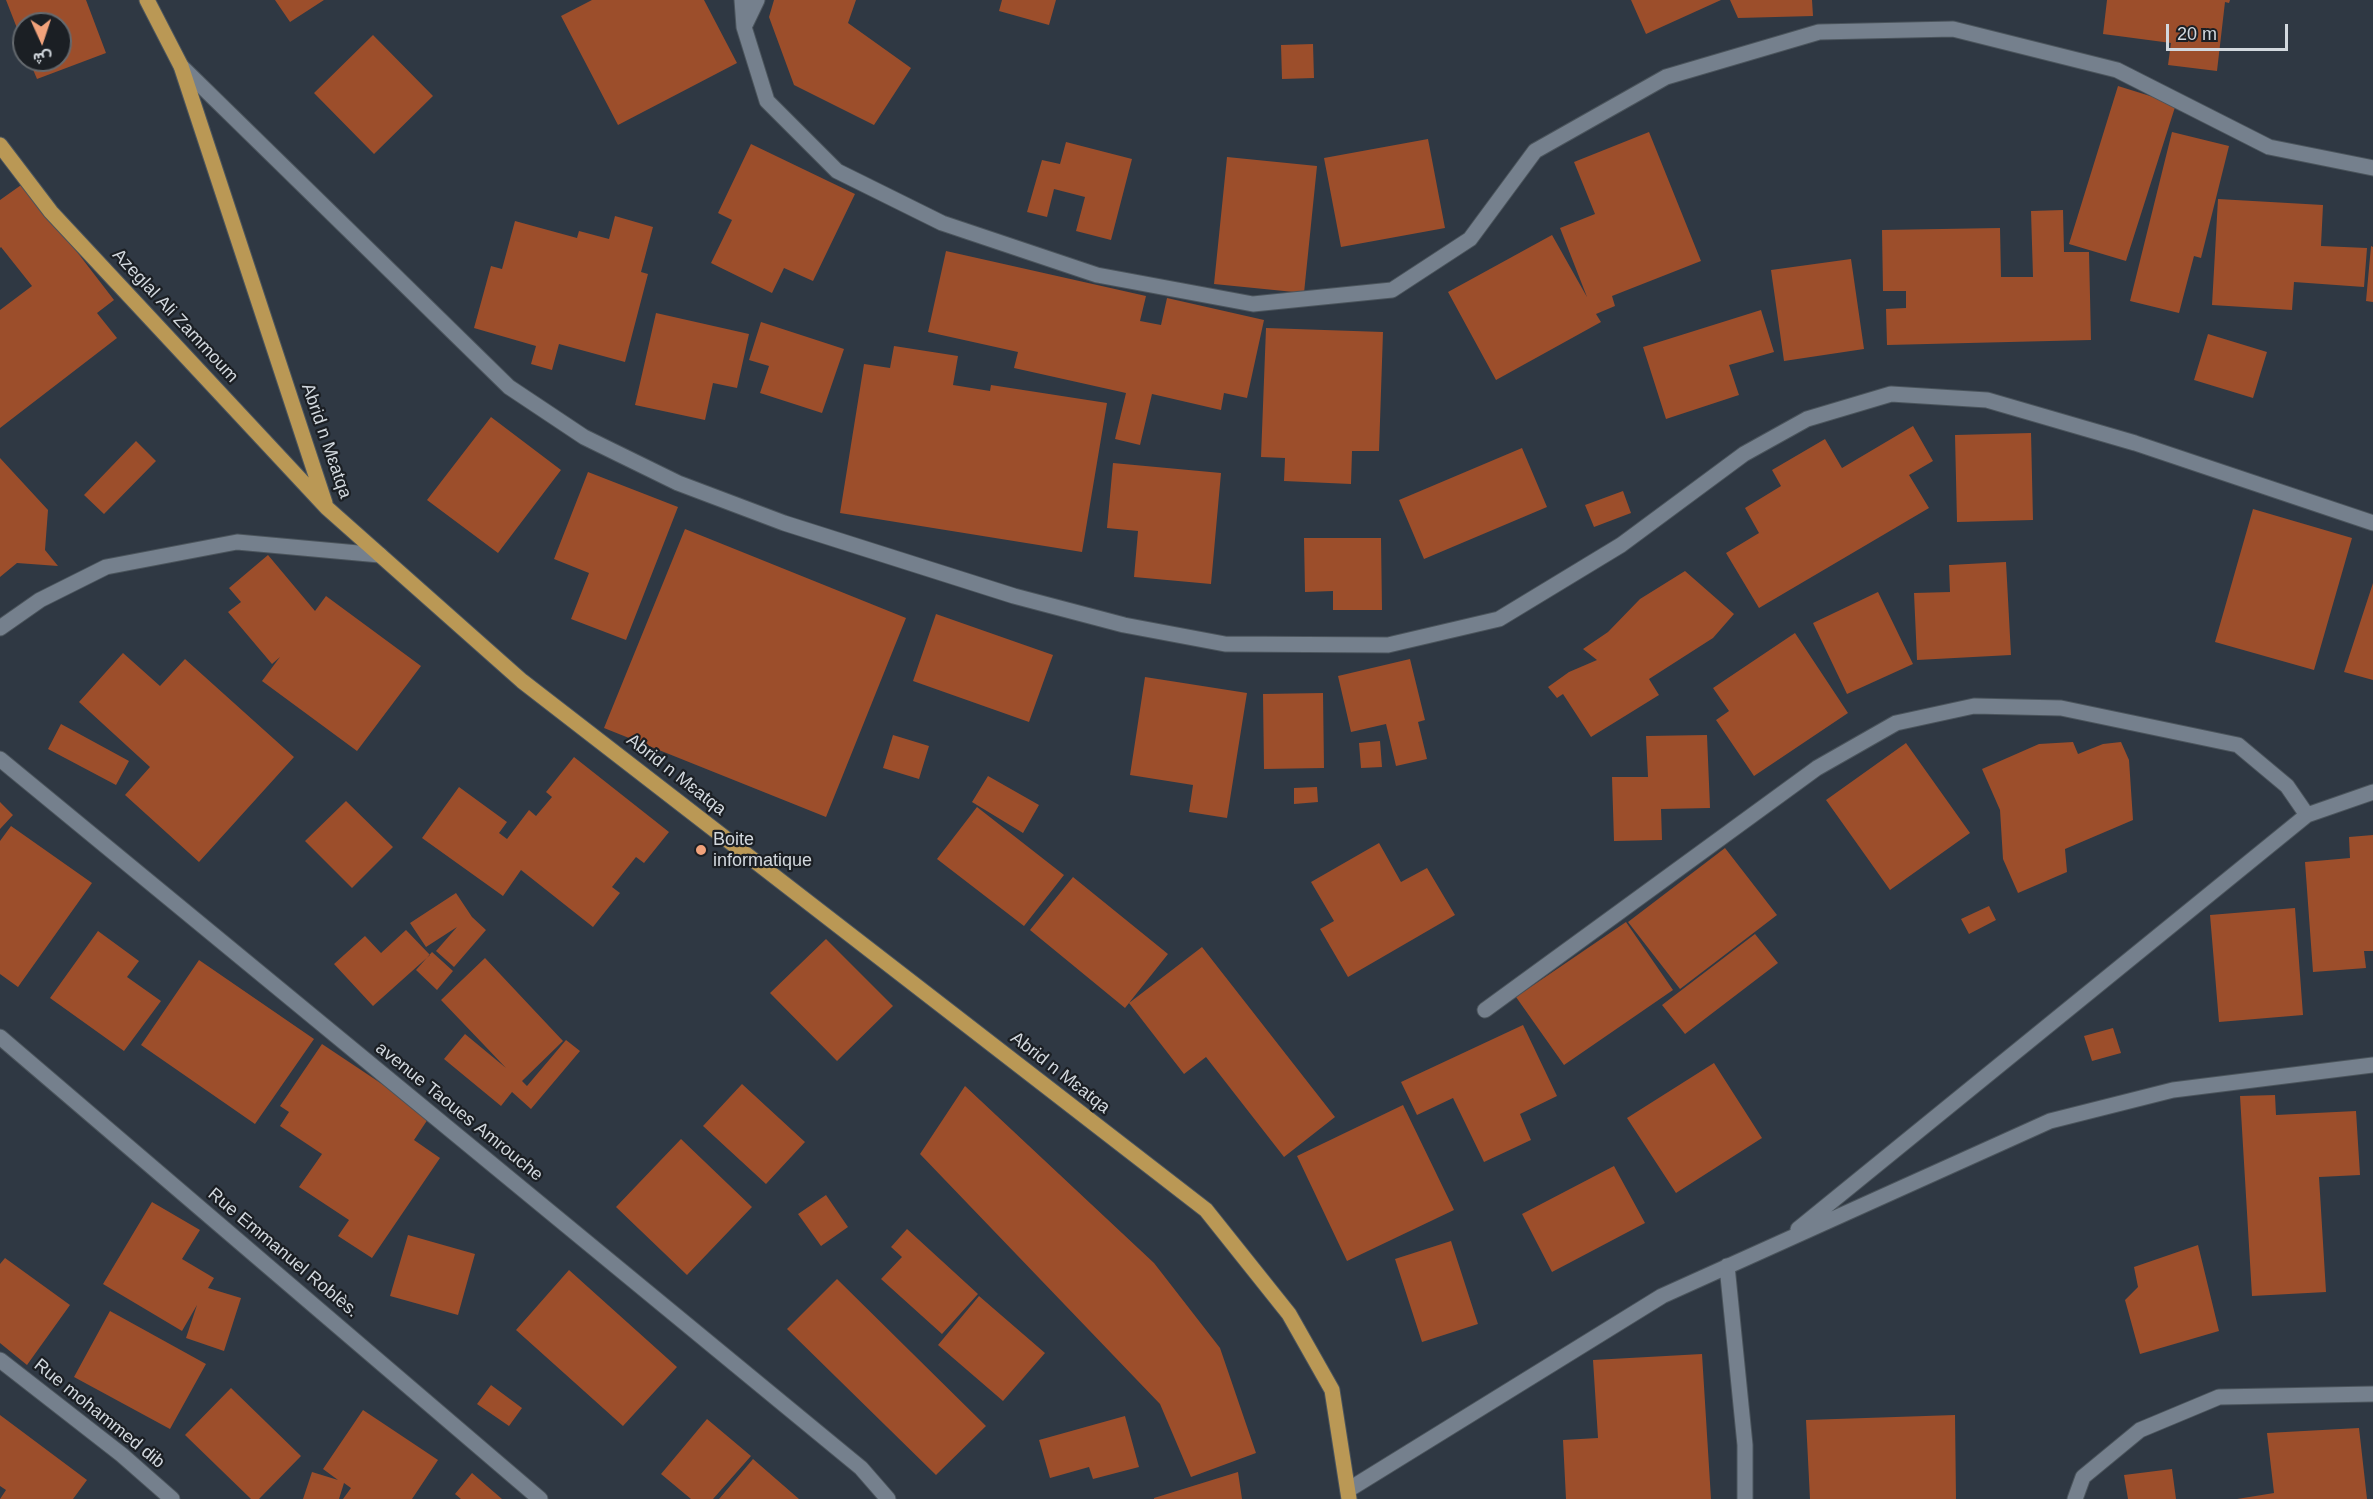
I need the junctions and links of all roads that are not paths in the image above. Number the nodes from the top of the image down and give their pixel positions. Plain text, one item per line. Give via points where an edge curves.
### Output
1 (147, 0) edge
2 (742, 0) edge
3 (757, 0) edge
4 (744, 27) junction
5 (181, 66) junction
6 (0, 145) edge
7 (2373, 168) edge
8 (327, 508) junction
9 (2373, 523) edge
10 (380, 555) junction
11 (0, 627) edge
12 (0, 759) edge
13 (2373, 792) edge
14 (2307, 815) junction
15 (1485, 1010) dead end
16 (0, 1037) edge
17 (2373, 1065) edge
18 (1783, 1241) junction
19 (1727, 1266) junction
20 (0, 1360) edge
21 (2373, 1394) edge
22 (1348, 1494) edge
23 (172, 1499) edge
24 (540, 1499) edge
25 (888, 1499) edge
26 (1745, 1499) edge
27 (2075, 1499) edge

1 - 5 main road, Abrid n Mɛatqa
2 - 4 street
3 - 4 street
4 - 7 street via 766,101 837,171 942,223 1097,275 1253,304 1392,290 1470,239 1535,151 1666,77 1819,32 1953,30 2117,69 2269,147
5 - 8 main road, Abrid n Mɛatqa
5 - 9 street via 509,387 584,437 678,483 784,523 1014,596 1124,625 1225,644 1388,645 1499,619 1621,545 1744,454 1807,419 1891,394 1988,400 2135,443
6 - 8 main road, Azeglal Ali Zammoum via 51,212
8 - 10 main road, Abrid n Mɛatqa
10 - 11 street via 237,542 128,562 106,567 49,595
10 - 22 main road, Abrid n Mɛatqa via 522,681 1206,1210 1289,1314 1332,1390
12 - 25 street, avenue Taoues Amrouche via 852,1460
13 - 14 street
14 - 15 street via 2287,786 2238,745 2061,708 1974,706 1896,723 1817,768
14 - 18 street
16 - 24 street, Rue Emmanuel Roblès.
17 - 18 street via 2173,1090 2050,1120
18 - 19 street
19 - 22 street via 1662,1296
19 - 26 street via 1745,1445
20 - 23 street, Rue mohammed dib
21 - 27 street via 2219,1397 2140,1430 2083,1477

